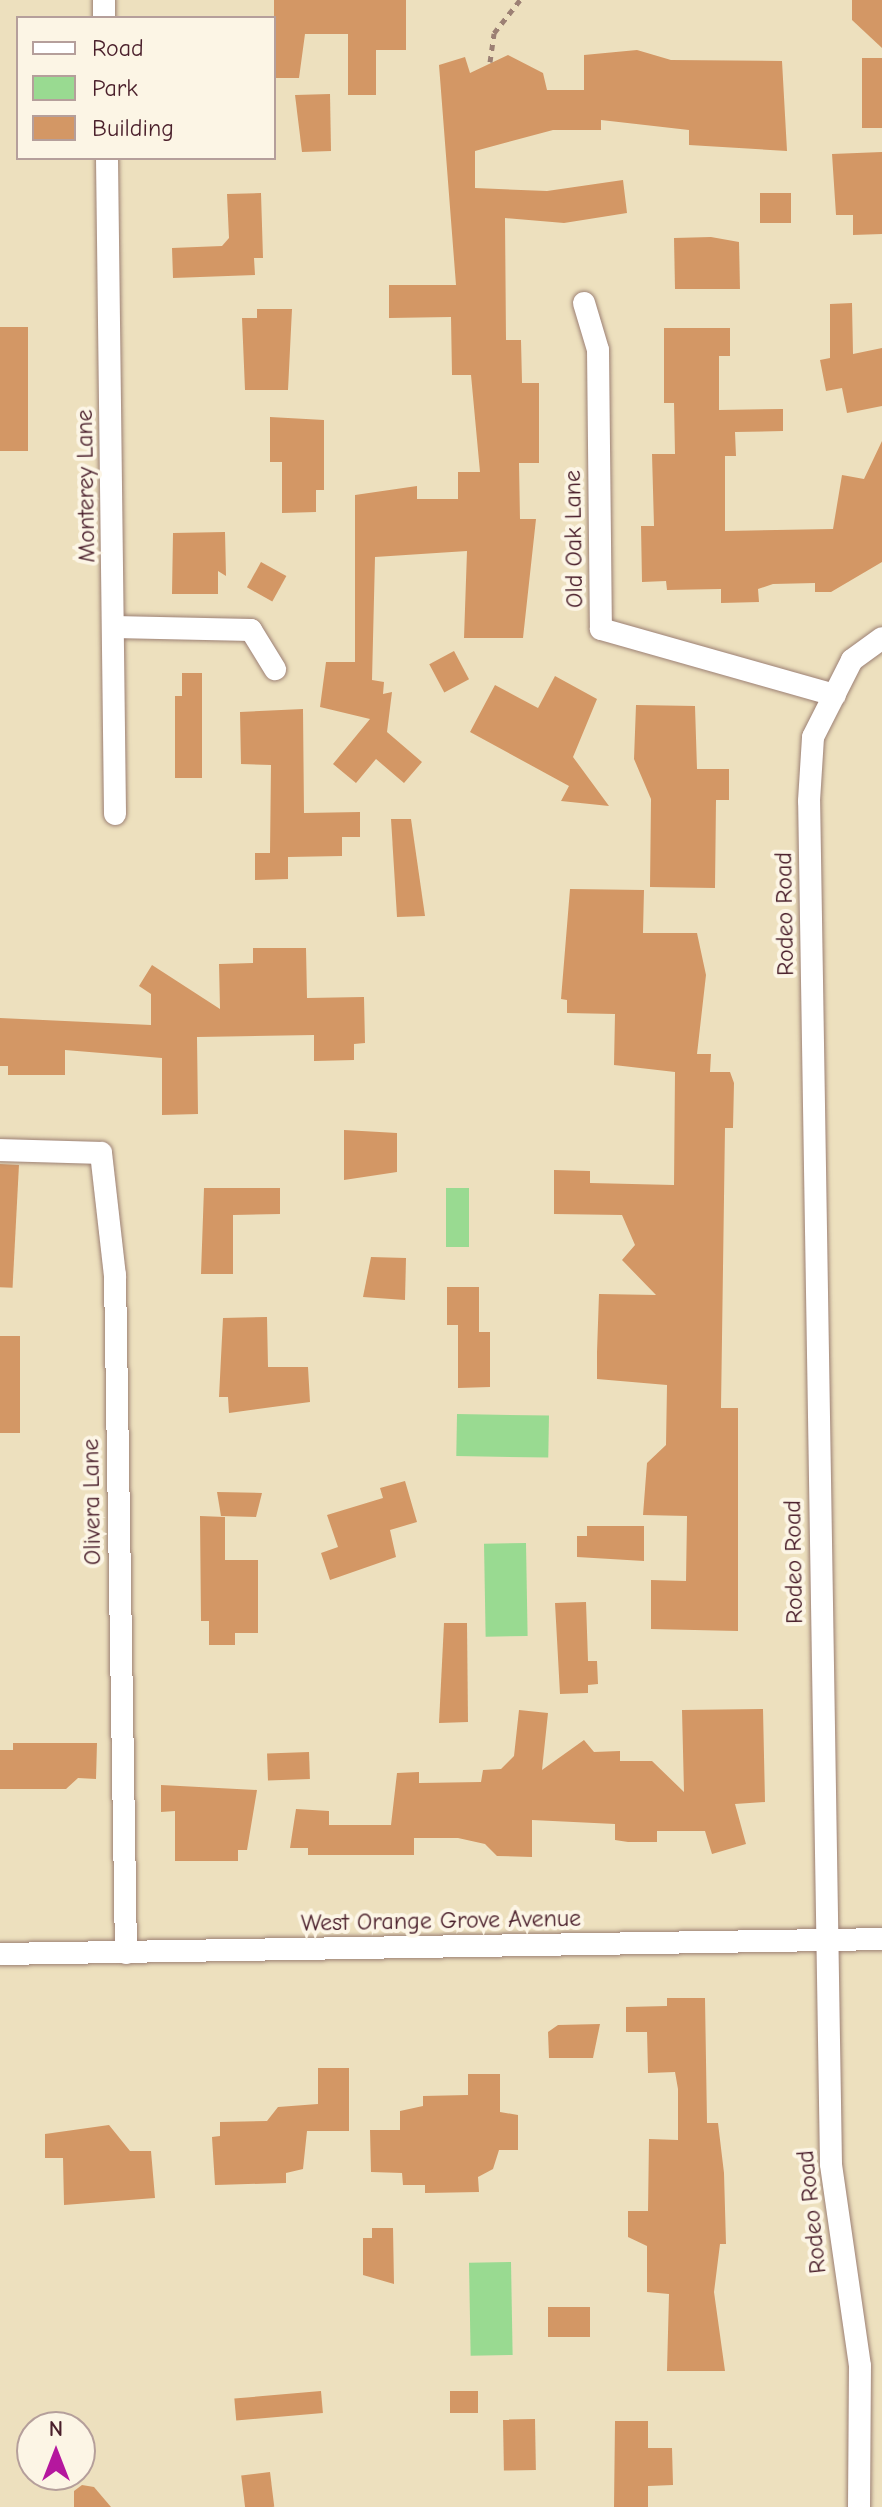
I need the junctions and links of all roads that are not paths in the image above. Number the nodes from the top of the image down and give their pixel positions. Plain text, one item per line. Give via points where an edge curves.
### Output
1 (107, 160) edge
2 (584, 303) dead end
3 (114, 627) junction
4 (882, 638) edge
5 (275, 669) dead end
6 (835, 695) junction
7 (115, 814) dead end
8 (0, 1150) edge
9 (882, 1939) edge
10 (826, 1940) junction
11 (126, 1953) junction
12 (0, 1954) edge
13 (859, 2507) edge

1 - 3 street, Monterey Lane
2 - 6 street, Old Oak Lane via 598,350 601,629
3 - 5 street via 251,630
3 - 7 street, Monterey Lane
4 - 6 street, Rodeo Road via 852,660
6 - 10 street, Rodeo Road via 813,737 809,801
8 - 11 street, Olivera Lane via 101,1153 115,1275
9 - 10 street, West Orange Grove Avenue
10 - 11 street, West Orange Grove Avenue
10 - 13 street, Rodeo Road via 831,2164 860,2366
11 - 12 street, West Orange Grove Avenue

